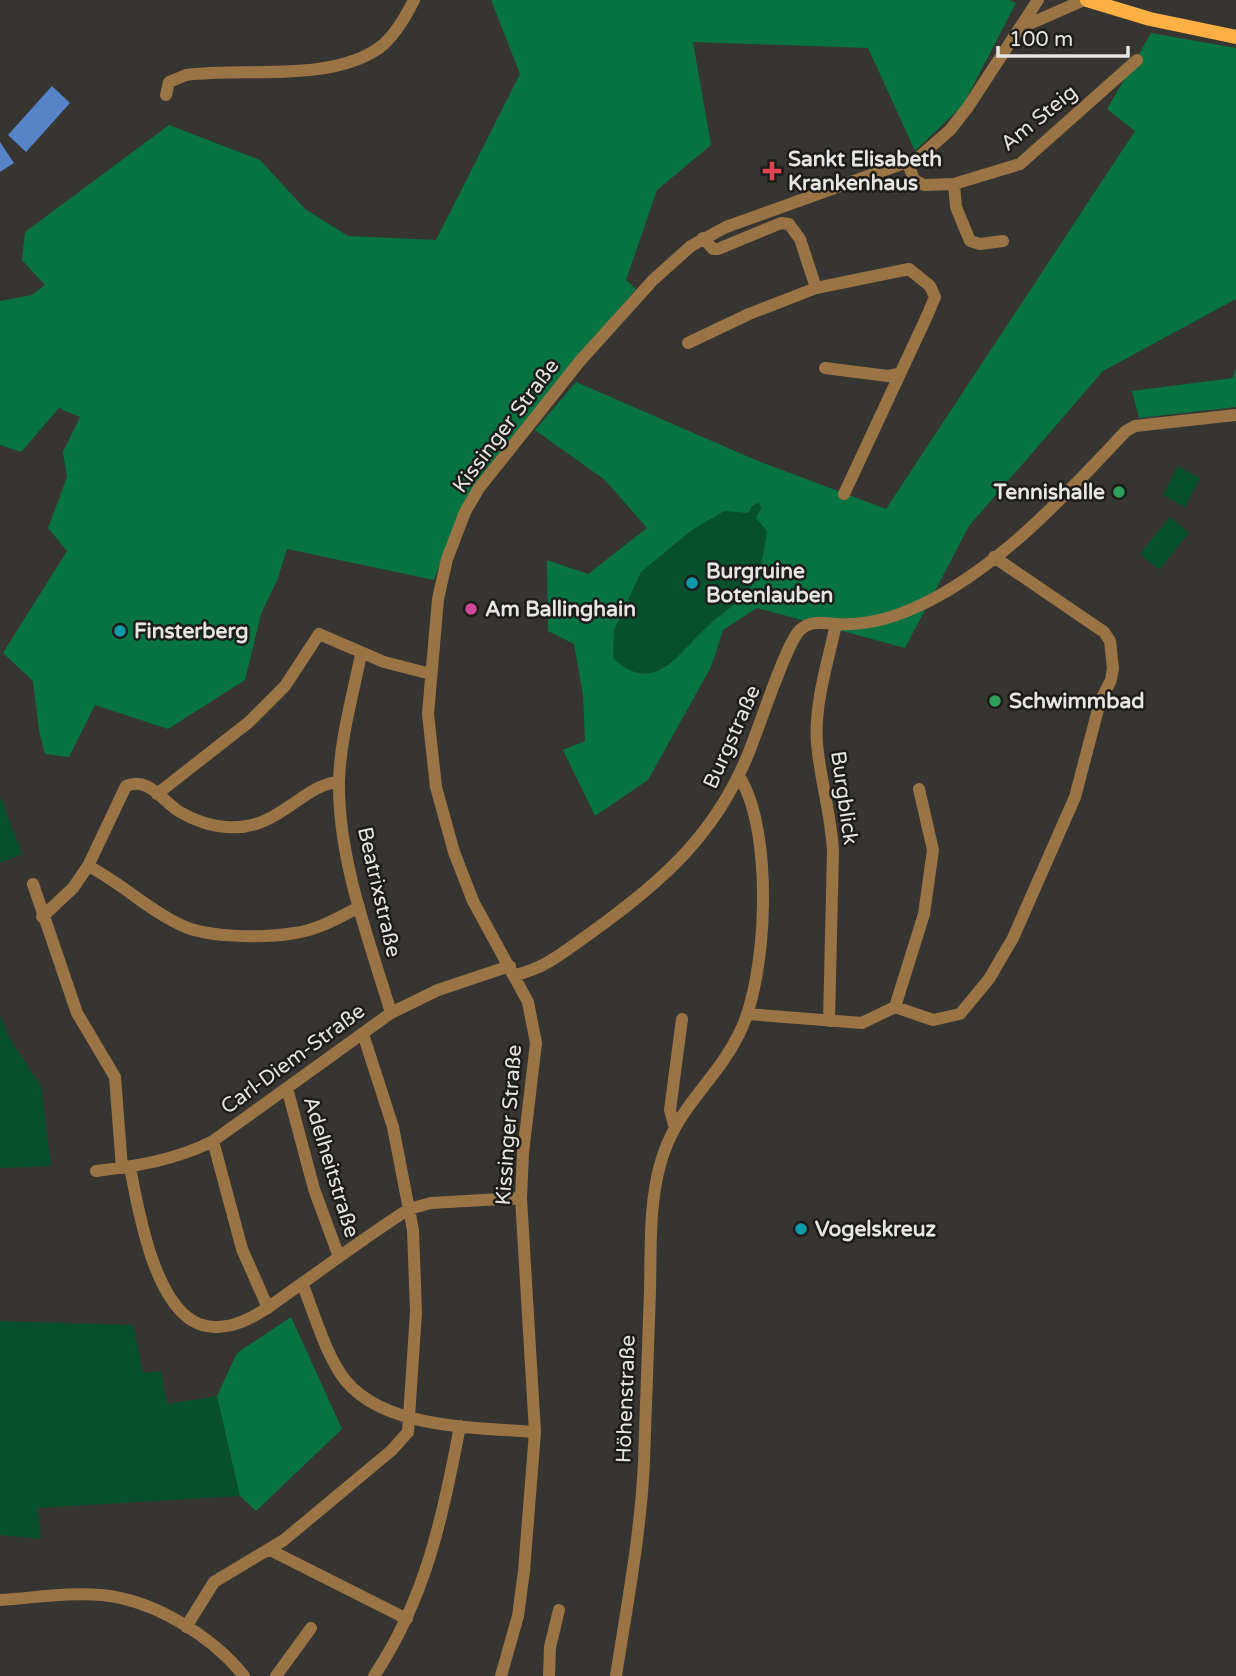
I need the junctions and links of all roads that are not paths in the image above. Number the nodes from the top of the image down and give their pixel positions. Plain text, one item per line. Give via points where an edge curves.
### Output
1 (414, 0) edge
2 (1038, 0) edge
3 (1085, 0) edge
4 (1020, 28) junction
5 (1236, 37) edge
6 (1137, 60) dead end
7 (166, 96) dead end
8 (908, 163) junction
9 (954, 184) junction
10 (703, 238) junction
11 (1003, 241) dead end
12 (816, 288) junction
13 (688, 343) dead end
14 (825, 368) dead end
15 (898, 374) junction
16 (1236, 415) edge
17 (844, 494) dead end
18 (994, 557) junction
19 (836, 624) junction
20 (361, 654) junction
21 (432, 674) junction
22 (740, 776) junction
23 (339, 782) junction
24 (919, 789) dead end
25 (157, 794) junction
26 (88, 866) junction
27 (33, 884) dead end
28 (359, 907) junction
29 (42, 917) junction
30 (512, 971) junction
31 (895, 1007) junction
32 (391, 1013) junction
33 (747, 1014) junction
34 (682, 1019) dead end
35 (829, 1021) junction
36 (363, 1034) junction
37 (287, 1088) junction
38 (674, 1125) junction
39 (213, 1141) junction
40 (126, 1167) junction
41 (96, 1171) dead end
42 (521, 1198) junction
43 (409, 1209) junction
44 (340, 1257) junction
45 (302, 1283) junction
46 (268, 1308) junction
47 (409, 1416) junction
48 (460, 1426) junction
49 (535, 1432) junction
50 (270, 1550) junction
51 (0, 1600) edge
52 (559, 1610) dead end
53 (407, 1619) junction
54 (186, 1627) junction
55 (311, 1628) dead end
56 (244, 1676) edge
57 (276, 1676) edge
58 (374, 1676) edge
59 (502, 1676) edge
60 (549, 1676) edge
61 (616, 1676) edge

1 - 7 street via 386,41 358,57 303,70 186,75 169,82
2 - 4 street, Kissinger Straße
3 - 4 street
3 - 5 main road
4 - 8 street, Kissinger Straße via 950,130
6 - 9 street, Am Steig via 1020,163
8 - 9 street, Am Steig via 914,180 923,185
8 - 10 street, Kissinger Straße via 761,213
9 - 11 street via 956,206 970,241
10 - 12 street via 718,249 781,223 789,224 800,239
10 - 21 street, Kissinger Straße via 634,300 479,488 465,512 442,576
12 - 13 street via 748,313
12 - 15 street via 902,269 909,269 930,286 935,297
14 - 15 street
15 - 17 street
16 - 18 street, Burgstraße via 1142,424 1126,431 1071,489
18 - 19 street, Burgstraße via 930,601 877,623
18 - 31 street via 1104,632 1111,640 1114,668 1100,702 1075,797 1031,900 989,979 960,1014 944,1020
19 - 22 street, Burgstraße via 809,624 796,635
19 - 35 street, Burgblick via 817,743 833,838
20 - 21 street
20 - 23 street, Beatrixstraße
20 - 25 street via 319,634 297,671 249,722
21 - 30 street, Kissinger Straße via 428,714 441,807 473,901
22 - 30 street, Burgstraße via 711,826 658,882 558,959 534,971
22 - 33 street, Höhenstraße via 750,797 763,888 759,959
23 - 25 street via 326,783 274,817 229,828 181,813
23 - 28 street, Beatrixstraße via 344,836
24 - 31 street via 933,850 924,914
25 - 26 street via 145,784 126,786
26 - 28 street via 167,918 198,932 295,933
26 - 29 street via 73,888
27 - 29 street
28 - 32 street, Beatrixstraße
29 - 40 street via 78,1013 115,1077
30 - 32 street, Carl-Diem-Straße via 438,990
30 - 42 street, Kissinger Straße via 528,1002 536,1044
31 - 35 street via 862,1023
32 - 36 street, Carl-Diem-Straße
33 - 35 street
33 - 38 street, Höhenstraße via 729,1050
34 - 38 street, Höhenstraße via 670,1110
36 - 37 street, Carl-Diem-Straße
36 - 43 street via 393,1127
37 - 39 street, Carl-Diem-Straße
37 - 44 street, Adelheitstraße via 314,1189
38 - 61 street, Höhenstraße via 654,1194 644,1465
39 - 40 street, Carl-Diem-Straße via 174,1158
39 - 46 street via 242,1249
40 - 41 street, Carl-Diem-Straße
40 - 46 street via 151,1255 180,1310 198,1324 216,1327
42 - 43 street via 432,1203
42 - 49 street, Kissinger Straße
43 - 44 street
43 - 47 street via 417,1269
44 - 45 street
45 - 46 street
45 - 47 street via 342,1376 374,1404
47 - 48 street
47 - 50 street via 408,1432 392,1450
48 - 49 street
48 - 53 street via 441,1526
49 - 59 street, Kissinger Straße via 518,1616
50 - 53 street
50 - 54 street via 215,1582
51 - 54 street via 101,1595 152,1608
52 - 60 street
53 - 58 street
54 - 56 street
55 - 57 street

